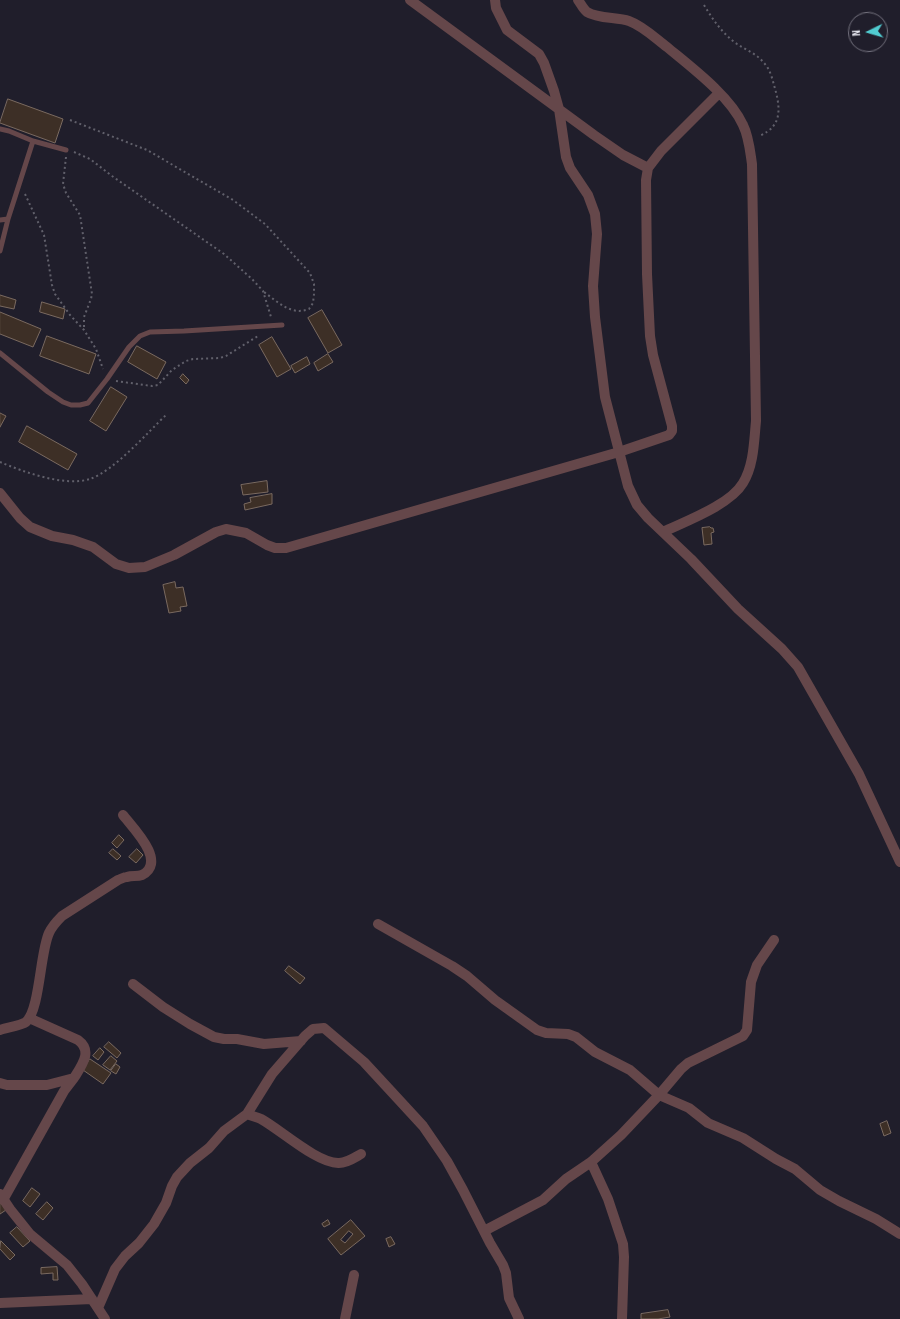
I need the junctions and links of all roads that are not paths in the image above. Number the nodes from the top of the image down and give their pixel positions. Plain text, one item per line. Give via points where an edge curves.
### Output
1 (410, 0) edge
2 (495, 0) edge
3 (578, 0) edge
4 (719, 93) junction
5 (559, 109) junction
6 (0, 129) edge
7 (33, 141) junction
8 (66, 150) road end
9 (648, 168) junction
10 (8, 219) junction
11 (0, 220) edge
12 (0, 251) edge
13 (282, 325) dead end
14 (0, 353) edge
15 (619, 452) junction
16 (0, 493) edge
17 (663, 532) junction
18 (123, 815) dead end
19 (900, 862) edge
20 (378, 924) dead end
21 (774, 940) dead end
22 (133, 984) dead end
23 (29, 1018) junction
24 (0, 1030) edge
25 (301, 1041) junction
26 (74, 1078) junction
27 (0, 1082) edge
28 (659, 1095) junction
29 (247, 1114) junction
30 (361, 1154) dead end
31 (591, 1162) junction
32 (2, 1197) edge
33 (484, 1231) junction
34 (900, 1234) edge
35 (354, 1275) dead end
36 (0, 1303) edge
37 (95, 1303) junction
38 (105, 1319) edge
39 (345, 1319) edge
40 (519, 1319) edge
41 (622, 1319) edge

1 - 5 street
2 - 5 street via 496,8 507,30 539,54
3 - 4 street via 594,15 629,21 637,25
4 - 9 street via 661,151
4 - 17 street via 743,125 752,164 756,346 756,421 752,460 743,483 726,500
5 - 9 street via 624,155
5 - 15 street via 566,157 570,168 588,195 595,214 595,317 605,397
6 - 7 lane
7 - 8 lane
7 - 10 lane
9 - 15 street via 646,180 649,322 653,355 672,431 669,435
10 - 11 lane
10 - 12 lane
13 - 14 lane via 150,332 140,336 88,403 80,405 62,402
15 - 16 street via 286,548 275,548 246,533 226,529 145,567 128,568 116,564 92,547 39,532 20,518
15 - 17 street via 628,486 637,505
17 - 19 street via 798,667 859,774
18 - 23 street via 148,847 151,864 141,875 118,880 54,923 45,944 36,997
20 - 28 street via 467,976 537,1030 568,1034 576,1038 595,1052 630,1070
21 - 28 street via 757,965 751,982 747,1030 743,1036 688,1063
22 - 25 street via 163,1007 214,1037 264,1044
23 - 24 street via 25,1022
23 - 26 street via 82,1043 86,1053 82,1066
25 - 29 street via 272,1074
25 - 33 street via 313,1029 324,1028 364,1062 423,1126 464,1190
26 - 27 street via 47,1085 7,1085
26 - 32 street
28 - 31 street via 621,1136
28 - 34 street via 689,1108 708,1123 743,1138 795,1169 820,1190 876,1218
29 - 30 street via 260,1118 330,1162 347,1162
29 - 37 street via 224,1131 177,1177 154,1224 115,1269
31 - 33 street via 543,1200
31 - 41 street via 608,1199 623,1244
32 - 37 street via 30,1234 67,1265
33 - 40 street via 505,1269 509,1298
35 - 39 street
36 - 37 street
37 - 38 street

